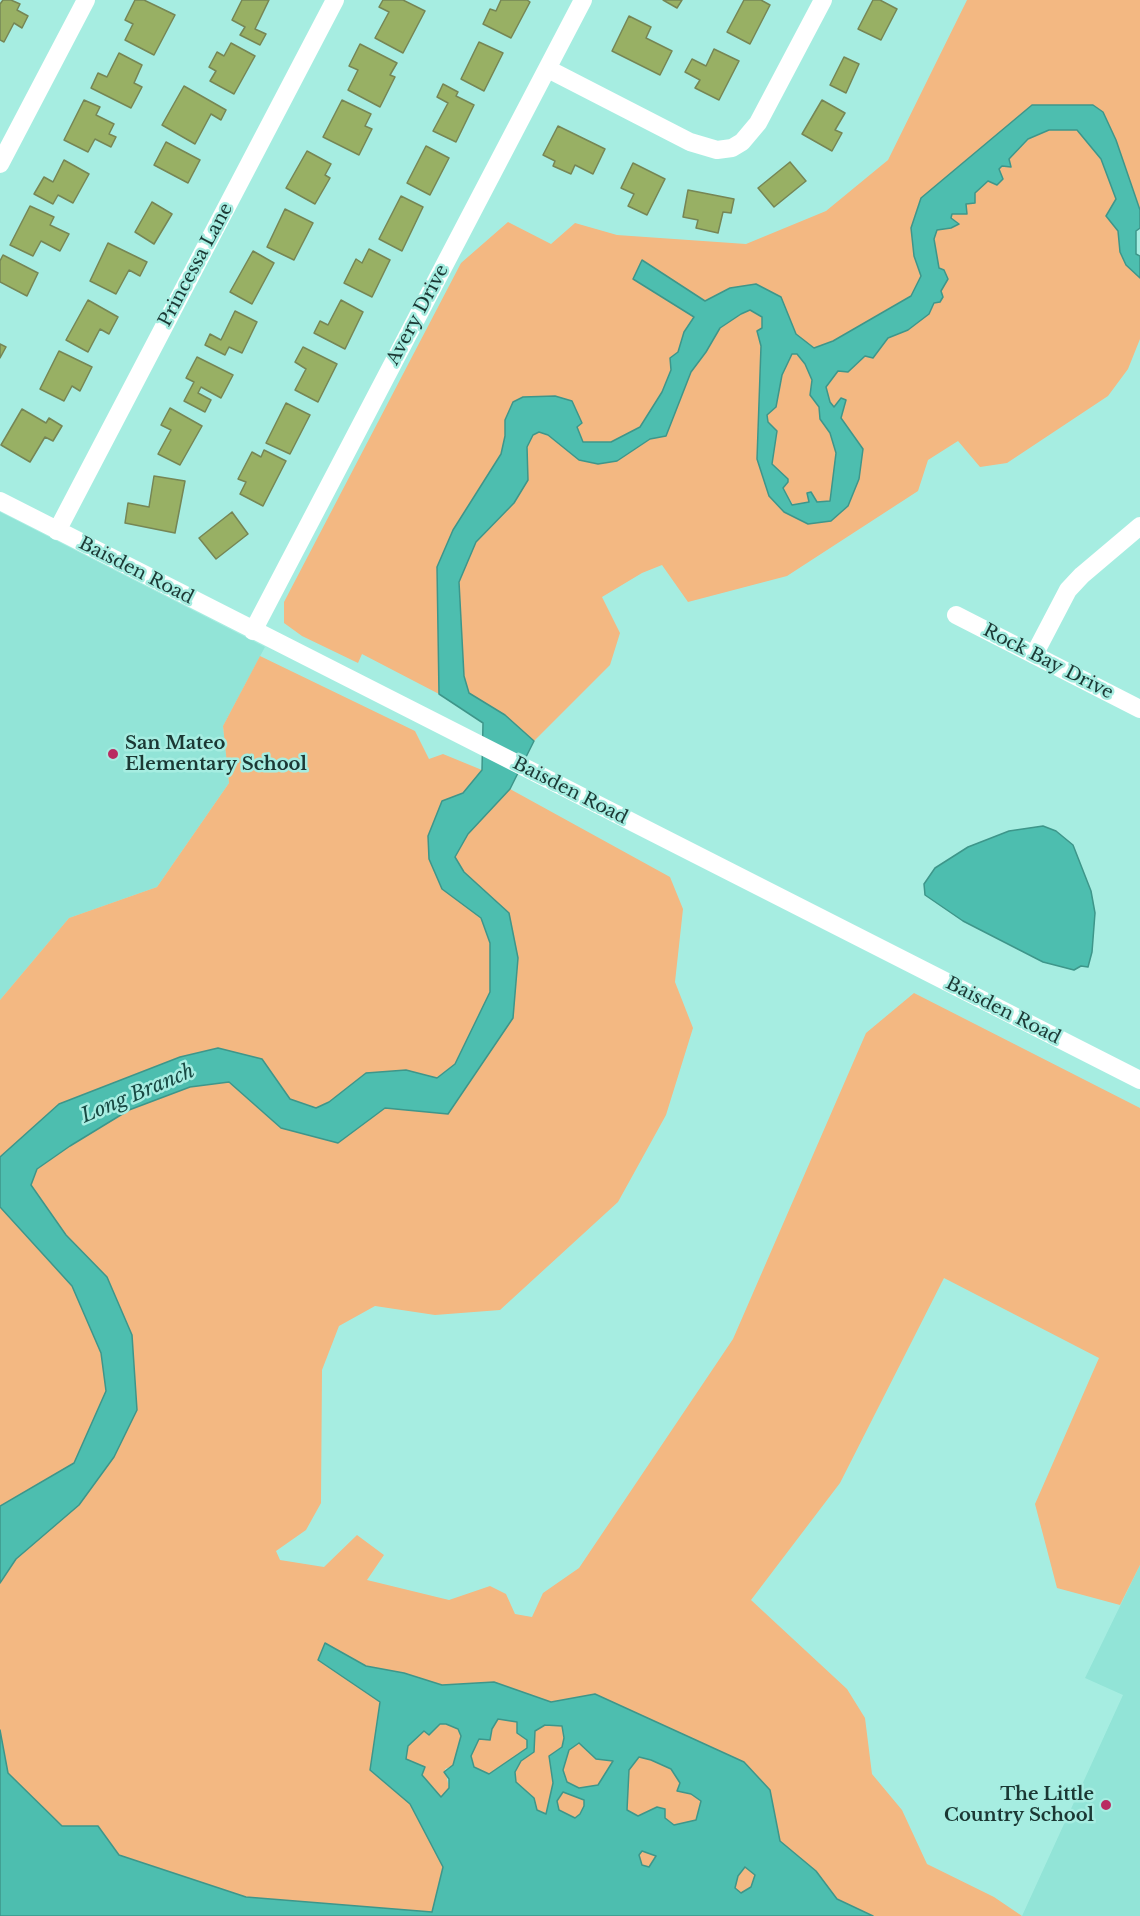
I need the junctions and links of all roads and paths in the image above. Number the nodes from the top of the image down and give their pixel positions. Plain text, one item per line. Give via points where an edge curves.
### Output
1 (86, 0) edge
2 (335, 0) edge
3 (584, 0) edge
4 (823, 0) edge
5 (548, 69) junction
6 (0, 164) edge
7 (0, 501) edge
8 (1140, 526) edge
9 (57, 531) junction
10 (956, 615) dead end
11 (253, 631) junction
12 (1034, 655) junction
13 (1140, 709) edge
14 (1140, 1080) edge

1 - 6 street
2 - 9 street, Princessa Lane
3 - 5 street, Avery Drive
4 - 5 street via 759,123 732,148 717,150 690,142
5 - 11 street, Avery Drive
7 - 9 street, Baisden Road
8 - 12 street via 1068,590
9 - 11 street, Baisden Road
10 - 12 street, Rock Bay Drive
11 - 14 street, Baisden Road
12 - 13 street, Rock Bay Drive

